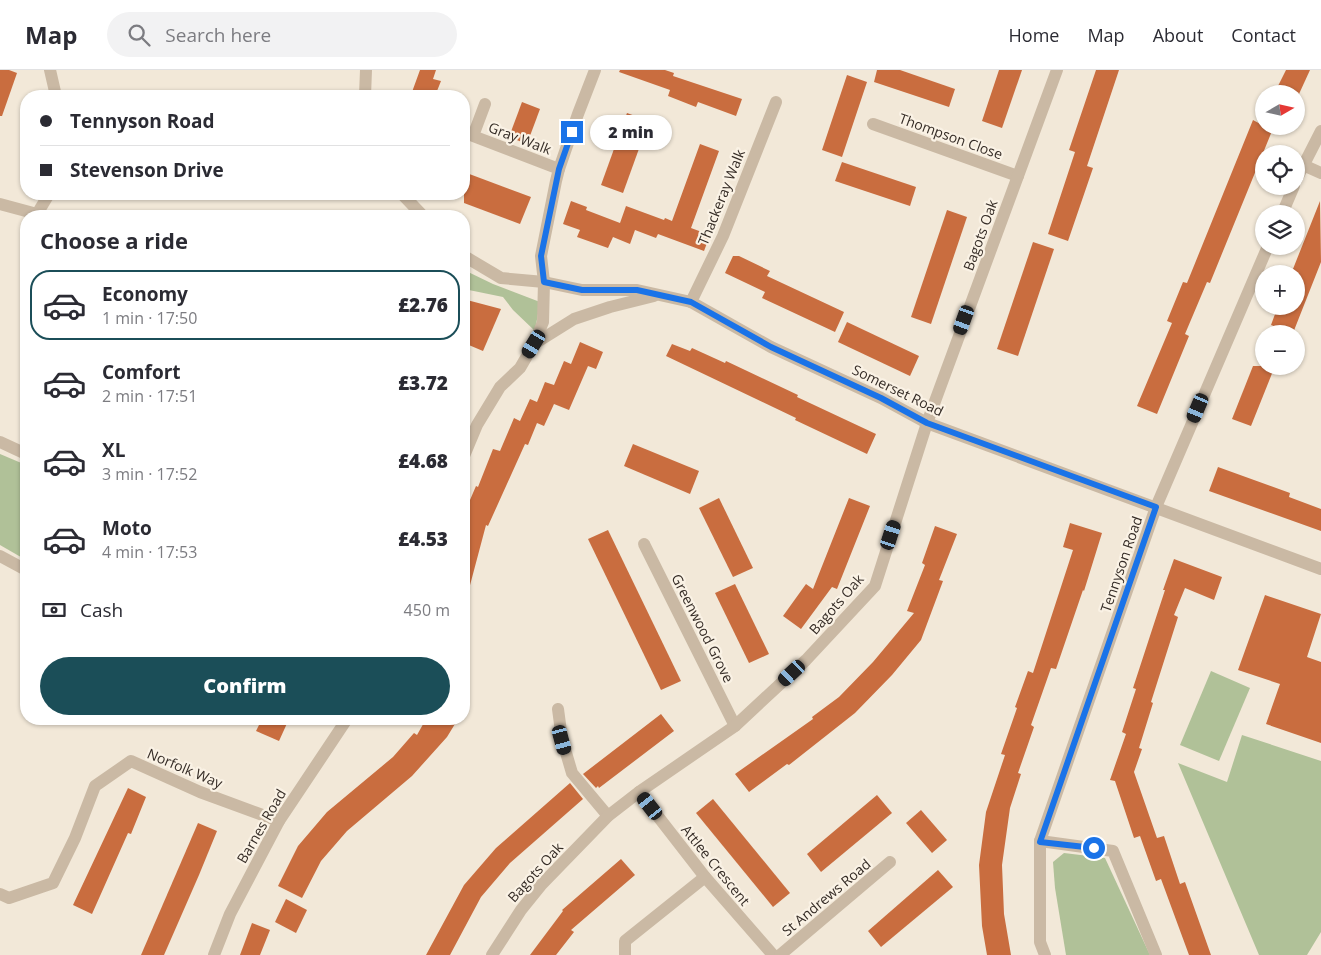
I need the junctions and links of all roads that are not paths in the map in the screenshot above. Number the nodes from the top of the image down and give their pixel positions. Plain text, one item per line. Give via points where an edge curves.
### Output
1 (50, 70) edge
2 (366, 70) edge
3 (595, 70) edge
4 (1057, 70) edge
5 (55, 90) edge
6 (365, 90) edge
7 (776, 102) dead end
8 (485, 104) dead end
9 (873, 124) dead end
10 (1321, 131) edge
11 (1305, 160) edge
12 (1305, 165) edge
13 (559, 169) junction
14 (1321, 173) edge
15 (1018, 176) junction
16 (408, 200) edge
17 (0, 204) edge
18 (21, 210) edge
19 (417, 210) edge
20 (1264, 255) edge
21 (470, 260) edge
22 (544, 282) junction
23 (658, 294) junction
24 (691, 302) junction
25 (534, 344) junction
26 (927, 423) junction
27 (0, 442) edge
28 (470, 442) edge
29 (20, 451) edge
30 (1156, 507) junction
31 (644, 544) dead end
32 (0, 556) edge
33 (20, 567) edge
34 (1321, 570) edge
35 (558, 709) dead end
36 (343, 725) edge
37 (735, 726) junction
38 (639, 792) junction
39 (608, 816) junction
40 (279, 821) junction
41 (1040, 842) junction
42 (890, 862) dead end
43 (705, 877) junction
44 (0, 894) edge
45 (214, 955) edge
46 (492, 955) edge
47 (625, 955) edge
48 (773, 955) edge
49 (780, 955) edge
50 (1045, 955) edge
51 (1156, 955) edge

1 - 5 street
2 - 6 street
3 - 13 street
4 - 15 street, Bagots Oak
7 - 24 street, Thackeray Walk via 723,236
8 - 13 street, Gray Walk via 473,136
9 - 15 street, Thompson Close
10 - 11 street
12 - 14 street
13 - 22 street via 541,256
15 - 26 street, Bagots Oak
16 - 19 street
17 - 18 street
20 - 30 street, Tennyson Road
21 - 22 street, Somerset Road via 501,278
22 - 23 street, Somerset Road via 582,290 637,290
22 - 25 street via 542,322
23 - 24 street, Somerset Road
23 - 25 street via 574,319
24 - 26 street, Somerset Road via 771,347
25 - 28 street via 520,368 500,388
26 - 30 street, Somerset Road
26 - 37 street, Bagots Oak via 875,586 806,660
27 - 29 street
30 - 34 street, Somerset Road
30 - 41 street, Tennyson Road
31 - 37 street, Greenwood Grove
32 - 33 street
35 - 39 street via 562,740 572,773
36 - 40 street, Barnes Road
37 - 38 street, Bagots Oak
38 - 39 street, Bagots Oak
38 - 43 street, Attlee Crescent
39 - 46 street, Bagots Oak via 542,884
40 - 44 street, Norfolk Way via 131,762 95,786 53,883 9,898
40 - 45 street, Barnes Road via 230,914
41 - 50 street, Tennyson Road via 1040,942
41 - 51 street via 1112,851
42 - 49 street, St Andrews Road
43 - 47 street via 625,941
43 - 48 street, Attlee Crescent

